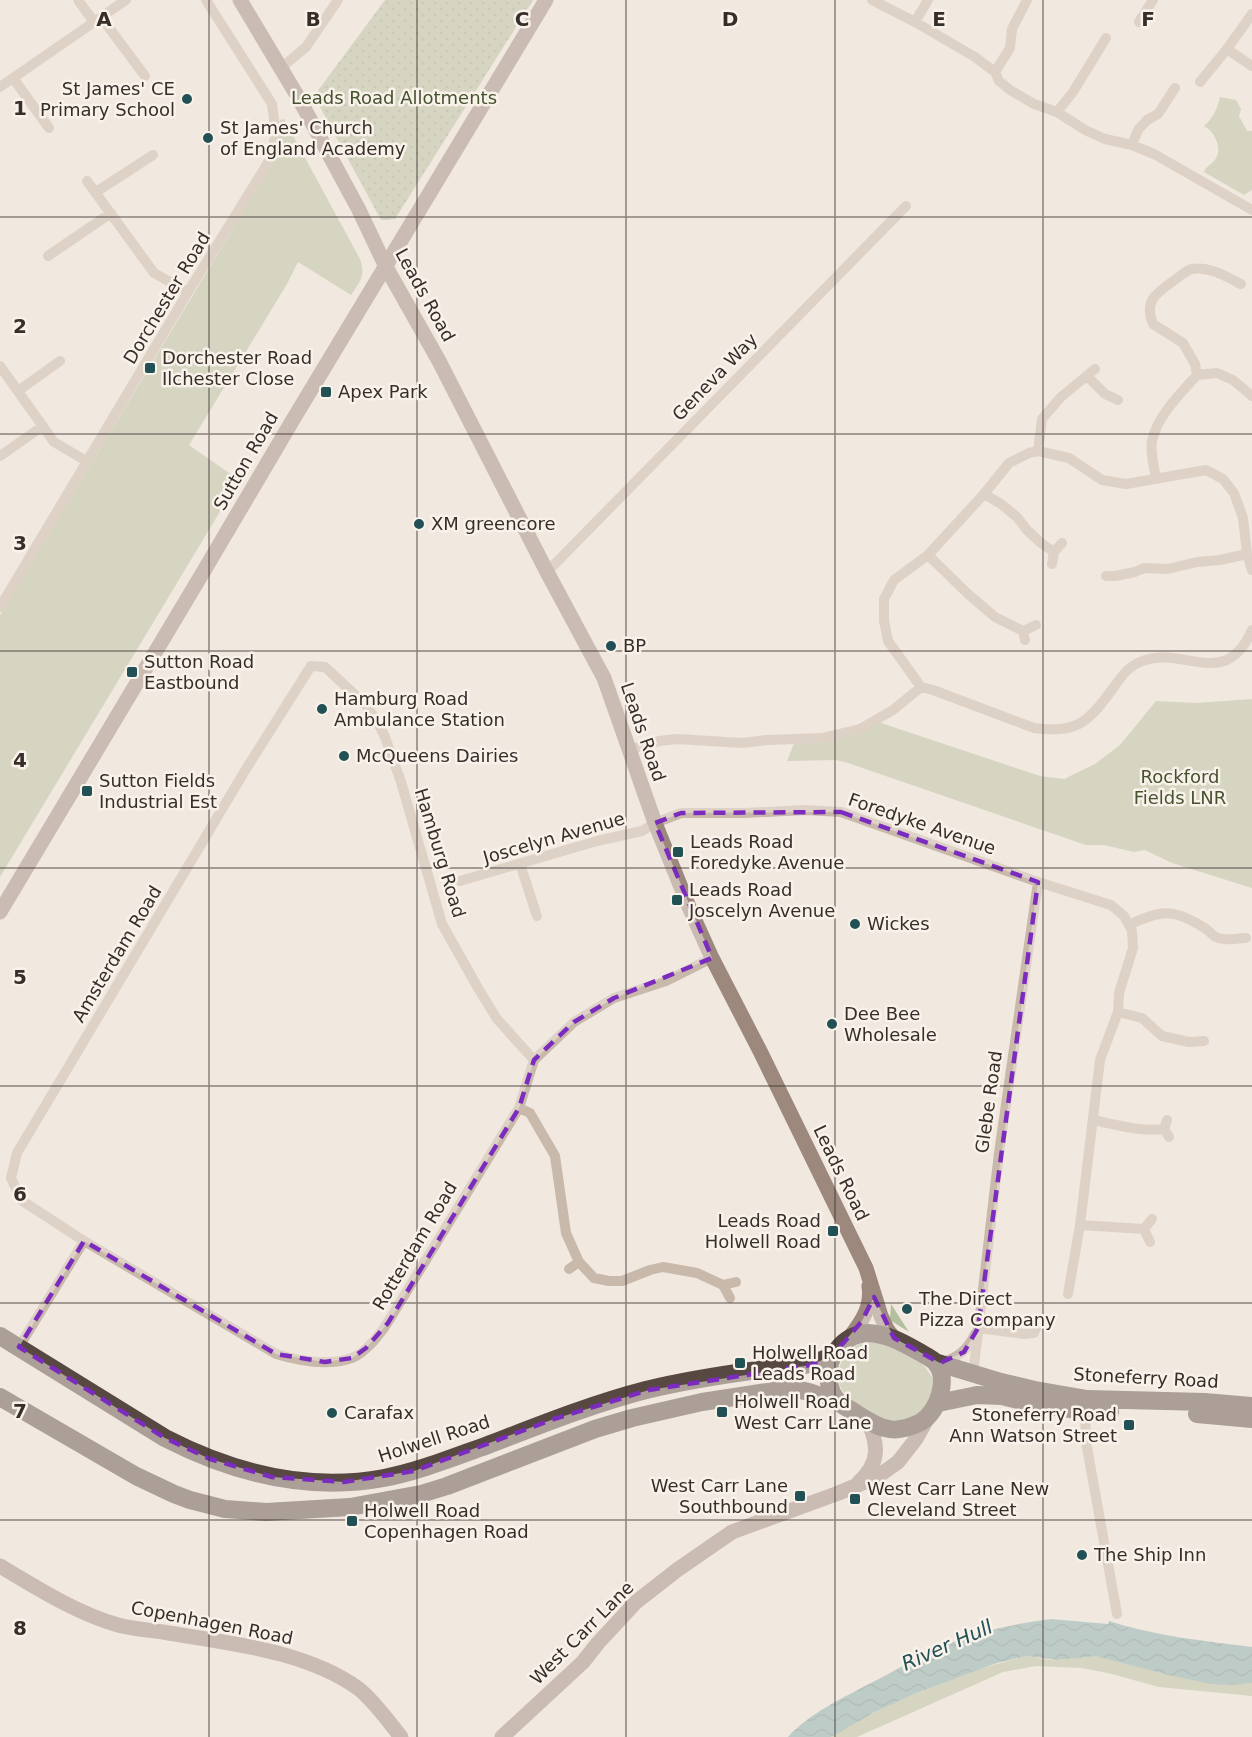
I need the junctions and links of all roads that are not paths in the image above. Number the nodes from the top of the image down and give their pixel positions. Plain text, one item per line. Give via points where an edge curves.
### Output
1 (78, 0) edge
2 (126, 0) edge
3 (206, 0) edge
4 (240, 0) edge
5 (338, 0) edge
6 (546, 0) edge
7 (872, 0) edge
8 (928, 0) edge
9 (1027, 0) edge
10 (1153, 0) edge
11 (1252, 14) edge
12 (98, 19) junction
13 (915, 22) junction
14 (1139, 22) dead end
15 (1106, 38) dead end
16 (1227, 49) junction
17 (1252, 66) edge
18 (281, 68) junction
19 (995, 72) junction
20 (145, 76) dead end
21 (13, 78) junction
22 (1200, 82) dead end
23 (0, 86) edge
24 (1175, 88) dead end
25 (1057, 112) junction
26 (49, 128) dead end
27 (1132, 145) junction
28 (153, 155) dead end
29 (87, 181) dead end
30 (96, 192) junction
31 (906, 206) dead end
32 (1252, 210) edge
33 (111, 213) junction
34 (48, 256) dead end
35 (386, 267) junction
36 (1241, 284) dead end
37 (188, 292) junction
38 (60, 361) dead end
39 (0, 366) edge
40 (1197, 375) junction
41 (18, 391) junction
42 (1252, 396) edge
43 (1118, 400) dead end
44 (43, 426) junction
45 (1038, 451) junction
46 (0, 456) edge
47 (88, 462) junction
48 (1156, 478) junction
49 (984, 494) junction
50 (1062, 543) dead end
51 (1054, 552) junction
52 (1247, 554) junction
53 (928, 555) junction
54 (1052, 564) dead end
55 (1252, 569) edge
56 (547, 572) junction
57 (1106, 576) dead end
58 (0, 584) edge
59 (10, 591) junction
60 (0, 607) edge
61 (1036, 625) dead end
62 (1252, 630) edge
63 (311, 666) joint
64 (921, 687) junction
65 (629, 750) junction
66 (655, 824) junction
67 (520, 864) junction
68 (460, 881) dead end
69 (1038, 882) junction
70 (0, 912) edge
71 (537, 916) dead end
72 (1129, 925) junction
73 (1246, 938) dead end
74 (712, 957) junction
75 (1118, 1012) junction
76 (1204, 1041) dead end
77 (534, 1060) junction
78 (519, 1108) junction
79 (1093, 1120) junction
80 (1167, 1128) dead end
81 (1152, 1219) dead end
82 (1080, 1225) junction
83 (1144, 1229) junction
84 (84, 1241) junction
85 (1150, 1242) dead end
86 (579, 1262) junction
87 (866, 1268) junction
88 (569, 1269) dead end
89 (736, 1281) dead end
90 (723, 1285) junction
91 (1068, 1294) dead end
92 (730, 1298) dead end
93 (1038, 1323) dead end
94 (978, 1328) junction
95 (0, 1336) edge
96 (850, 1337) junction
97 (894, 1338) junction
98 (19, 1347) junction
99 (833, 1355) junction
100 (937, 1362) junction
101 (973, 1374) junction
102 (0, 1397) edge
103 (840, 1403) junction
104 (938, 1403) junction
105 (1252, 1406) edge
106 (1085, 1411) junction
107 (927, 1419) junction
108 (1252, 1419) edge
109 (867, 1420) junction
110 (855, 1486) junction
111 (0, 1566) edge
112 (1117, 1614) dead end
113 (401, 1737) edge
114 (502, 1737) edge

1 - 12 street
2 - 12 street
3 - 37 street, Dorchester Road via 272,104 276,134 269,161
4 - 18 street, Leads Road
5 - 18 street via 306,47
6 - 35 street, Sutton Road
7 - 13 street
8 - 13 street
9 - 19 street via 1012,29 1010,48
10 - 14 street
11 - 16 street
12 - 20 street
12 - 21 street
13 - 19 street
15 - 25 street
16 - 17 street
16 - 22 street
18 - 35 street, Leads Road
19 - 25 street via 1010,90
21 - 23 street
21 - 26 street
24 - 27 street via 1158,114 1138,130
25 - 27 street via 1105,139
27 - 32 street
28 - 30 street
29 - 30 street
30 - 33 street
31 - 56 street, Geneva Way
33 - 34 street
33 - 37 street via 154,273
35 - 56 street, Leads Road
35 - 70 street, Sutton Road
36 - 40 street via 1188,265 1152,299 1149,309 1153,324 1183,343
37 - 47 street, Dorchester Road
38 - 41 street
39 - 41 street
40 - 42 street via 1217,373
40 - 48 street via 1161,420 1153,439
41 - 44 street
43 - 45 street via 1105,394 1091,373 1042,418
44 - 46 street
44 - 47 street via 54,442
45 - 48 street via 1069,458 1102,480 1126,484
45 - 49 street via 1009,463
47 - 59 street, Dorchester Road
48 - 52 street via 1206,470 1224,479 1234,493 1243,519
49 - 51 street via 1002,504
49 - 53 street
50 - 51 street
51 - 54 street
52 - 55 street
52 - 57 street via 1168,569 1143,563 1135,572
53 - 61 street via 995,617 1024,635
53 - 64 street via 894,580 884,599 888,641
56 - 65 street, Leads Road via 604,678
58 - 59 street
59 - 60 street, Dorchester Road
62 - 64 street via 1246,645 1220,662 1155,657 1138,663 1121,676 1096,710 1080,724 1059,729 1034,728
63 - 77 street, Hamburg Road via 325,667 366,705 378,723 401,782 442,924 497,1019
63 - 84 street, Amsterdam Road via 17,1153 11,1178 21,1200
64 - 65 street via 893,710 860,729 822,738 743,743 677,739
65 - 66 street, Leads Road
66 - 67 street, Joscelyn Avenue via 642,831
66 - 69 street, Foredyke Avenue via 681,813 841,812
66 - 74 street, Leads Road
67 - 68 street, Joscelyn Avenue
67 - 71 street
69 - 72 street, Foredyke Avenue via 1111,905
69 - 94 street, Glebe Road
72 - 73 street via 1151,915 1169,913 1186,917 1216,938
72 - 75 street via 1133,948 1119,993
74 - 77 street, Rotterdam Road via 666,981 614,998 574,1022
74 - 87 street, Leads Road
75 - 76 street via 1142,1018 1162,1036
75 - 79 street via 1100,1060
77 - 78 street, Rotterdam Road
78 - 84 street, Rotterdam Road via 388,1323 352,1358 325,1362 276,1354
78 - 86 street via 530,1113 555,1156 566,1233
79 - 80 street via 1137,1129
79 - 82 street
81 - 83 street
82 - 83 street
82 - 91 street
83 - 85 street
84 - 98 street
86 - 88 street
86 - 90 street via 594,1278 609,1281 622,1281 663,1267 697,1273
87 - 96 street, Leads Road via 868,1310
87 - 97 street, Leads Road via 881,1316
89 - 90 street
90 - 92 street
93 - 94 street via 1034,1333 1024,1334
94 - 100 street, Glebe Road via 964,1352
94 - 101 street, Glebe Road
95 - 98 highway, Holwell Road
96 - 97 highway via 877,1333
96 - 99 highway
97 - 100 highway
98 - 99 highway, Holwell Road via 165,1438 210,1459 272,1477 344,1482 414,1471 639,1392 718,1376 811,1365
99 - 103 highway via 828,1377
100 - 101 highway, Stoneferry Road
100 - 104 highway via 941,1381
101 - 105 highway, Stoneferry Road via 1087,1399
102 - 103 highway via 167,1491 208,1505 248,1512 350,1507 421,1494 595,1429 702,1402 795,1389
103 - 109 highway
104 - 106 highway, Stoneferry Road via 977,1395 1002,1396
104 - 107 highway
106 - 108 highway, Stoneferry Road
106 - 112 street via 1086,1442
107 - 109 highway via 897,1430
107 - 110 street, West Carr Lane via 898,1462 877,1478
109 - 110 street via 874,1434 876,1455 868,1474
110 - 114 street, West Carr Lane via 732,1532 677,1570 636,1602 583,1662
111 - 113 street, Copenhagen Road via 47,1594 119,1625 243,1646 329,1672 367,1696

